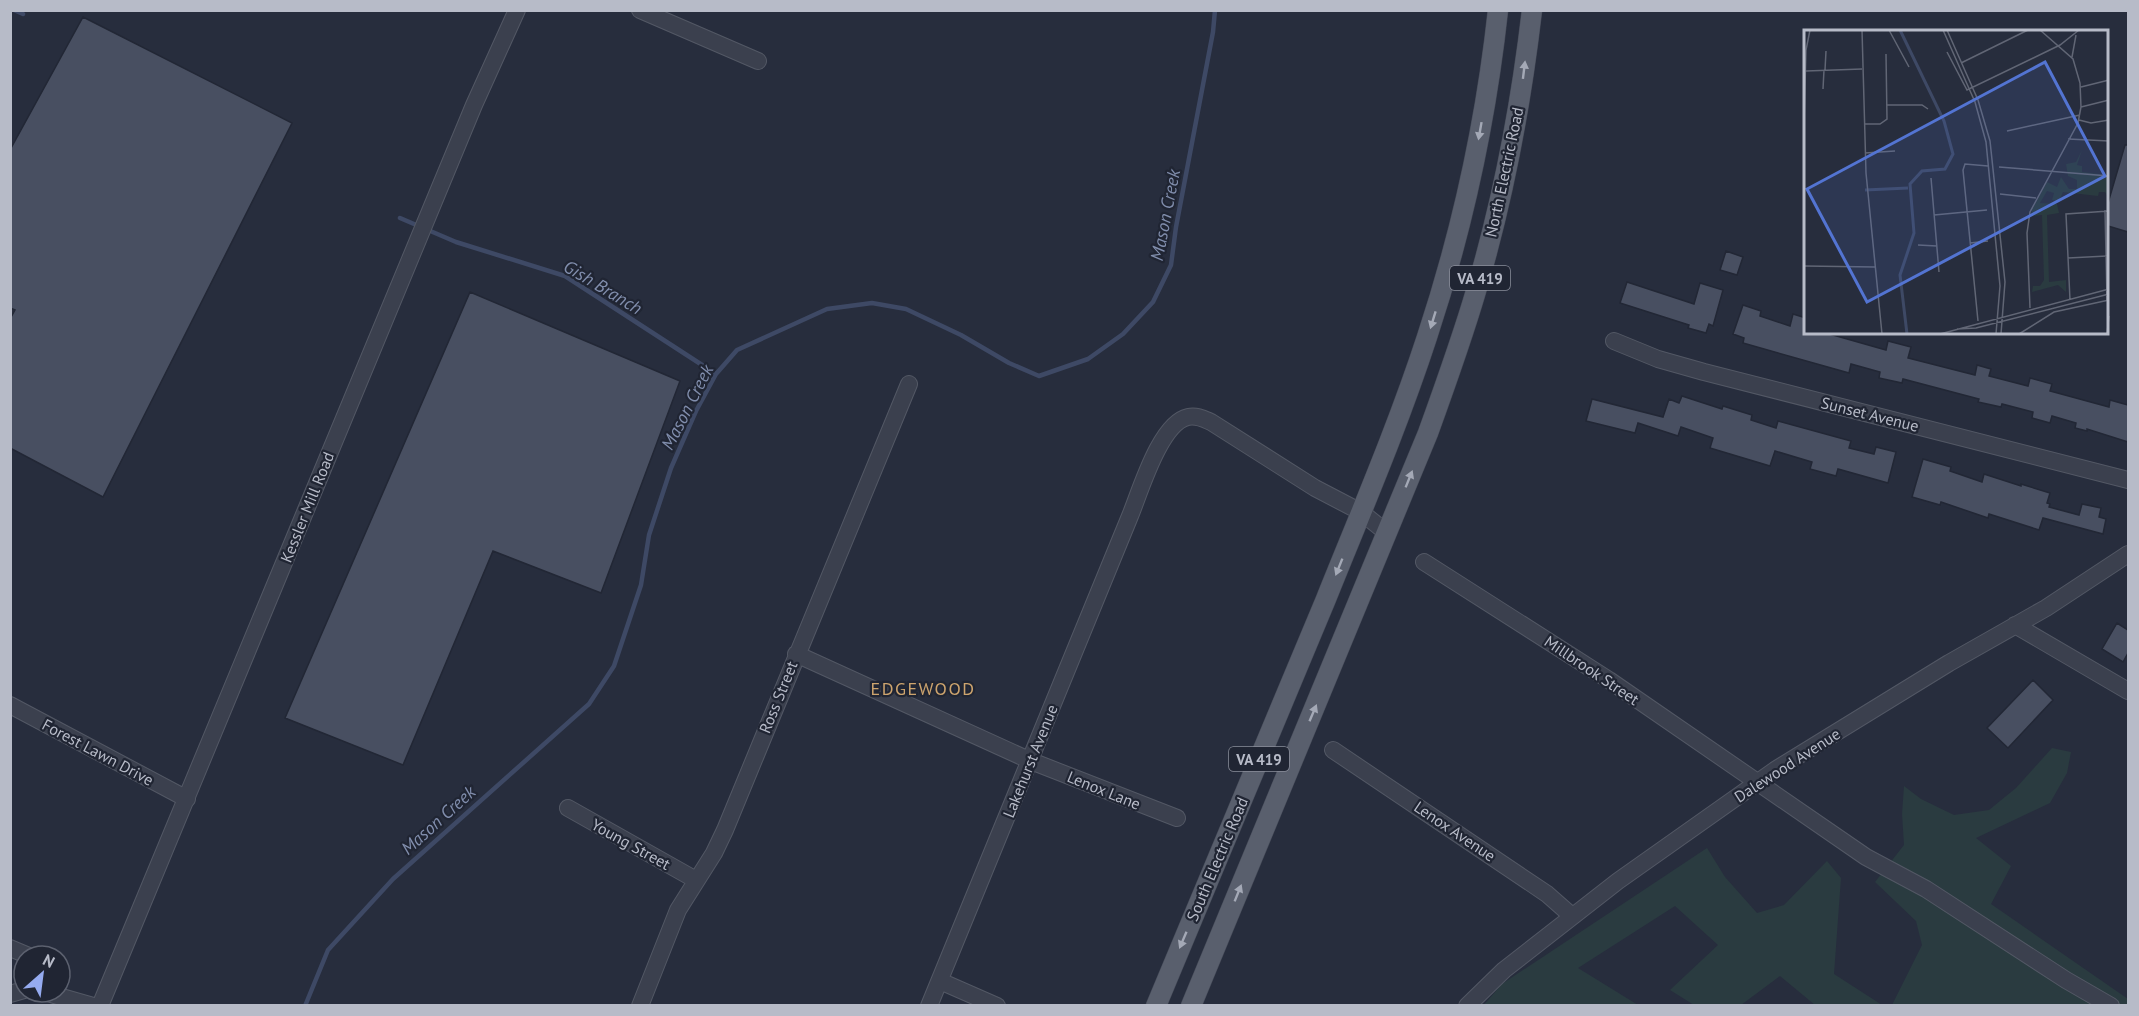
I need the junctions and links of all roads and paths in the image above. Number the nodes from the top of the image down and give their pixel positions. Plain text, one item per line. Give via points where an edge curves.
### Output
1 (517, 10) edge
2 (639, 10) edge
3 (1498, 10) edge
4 (1532, 10) edge
5 (758, 61) dead end
6 (1614, 341) dead end
7 (909, 384) dead end
8 (2128, 480) edge
9 (1361, 513) junction
10 (1387, 533) junction
11 (2128, 554) edge
12 (1424, 562) dead end
13 (2015, 625) junction
14 (796, 654) junction
15 (2128, 691) edge
16 (10, 705) edge
17 (1334, 750) dead end
18 (1031, 761) junction
19 (1757, 783) junction
20 (186, 799) junction
21 (568, 808) dead end
22 (1177, 818) dead end
23 (696, 880) junction
24 (1572, 916) junction
25 (940, 981) junction
26 (72, 999) edge
27 (93, 1005) edge
28 (100, 1005) edge
29 (640, 1005) edge
30 (929, 1005) edge
31 (998, 1005) edge
32 (1156, 1005) edge
33 (1191, 1005) edge
34 (1467, 1005) edge
35 (2111, 1005) edge

1 - 20 street, Kessler Mill Road
2 - 5 street
3 -> 9 main road, North Electric Road / VA 419 via 1475,158 1445,280 1408,393
10 -> 4 main road, North Electric Road / VA 419 via 1428,433 1476,290 1512,144
6 - 8 street, Sunset Avenue via 1704,372
7 - 14 street, Ross Street
9 - 10 street
9 - 18 street, Lakehurst Avenue via 1314,488 1211,422 1198,416 1178,421 1159,447
9 -> 32 main road, South Electric Road / VA 419
33 -> 10 main road, South Electric Road / VA 419
11 - 13 street, Dalewood Avenue
12 - 19 street, Millbrook Street via 1609,680
13 - 15 street
13 - 19 street, Dalewood Avenue
14 - 18 street
14 - 23 street, Ross Street via 725,831
16 - 20 street, Forest Lawn Drive
17 - 24 street, Lenox Avenue via 1547,894
18 - 22 street, Lenox Lane
18 - 25 street, Lakehurst Avenue
19 - 24 street, Dalewood Avenue
19 - 35 street, Millbrook Street via 1866,857 1926,889
20 - 28 street, Kessler Mill Road
21 - 23 street, Young Street
23 - 29 street, Ross Street via 678,910
24 - 34 street, Dalewood Avenue
25 - 30 street, Lakehurst Avenue
25 - 31 street
26 - 27 street

